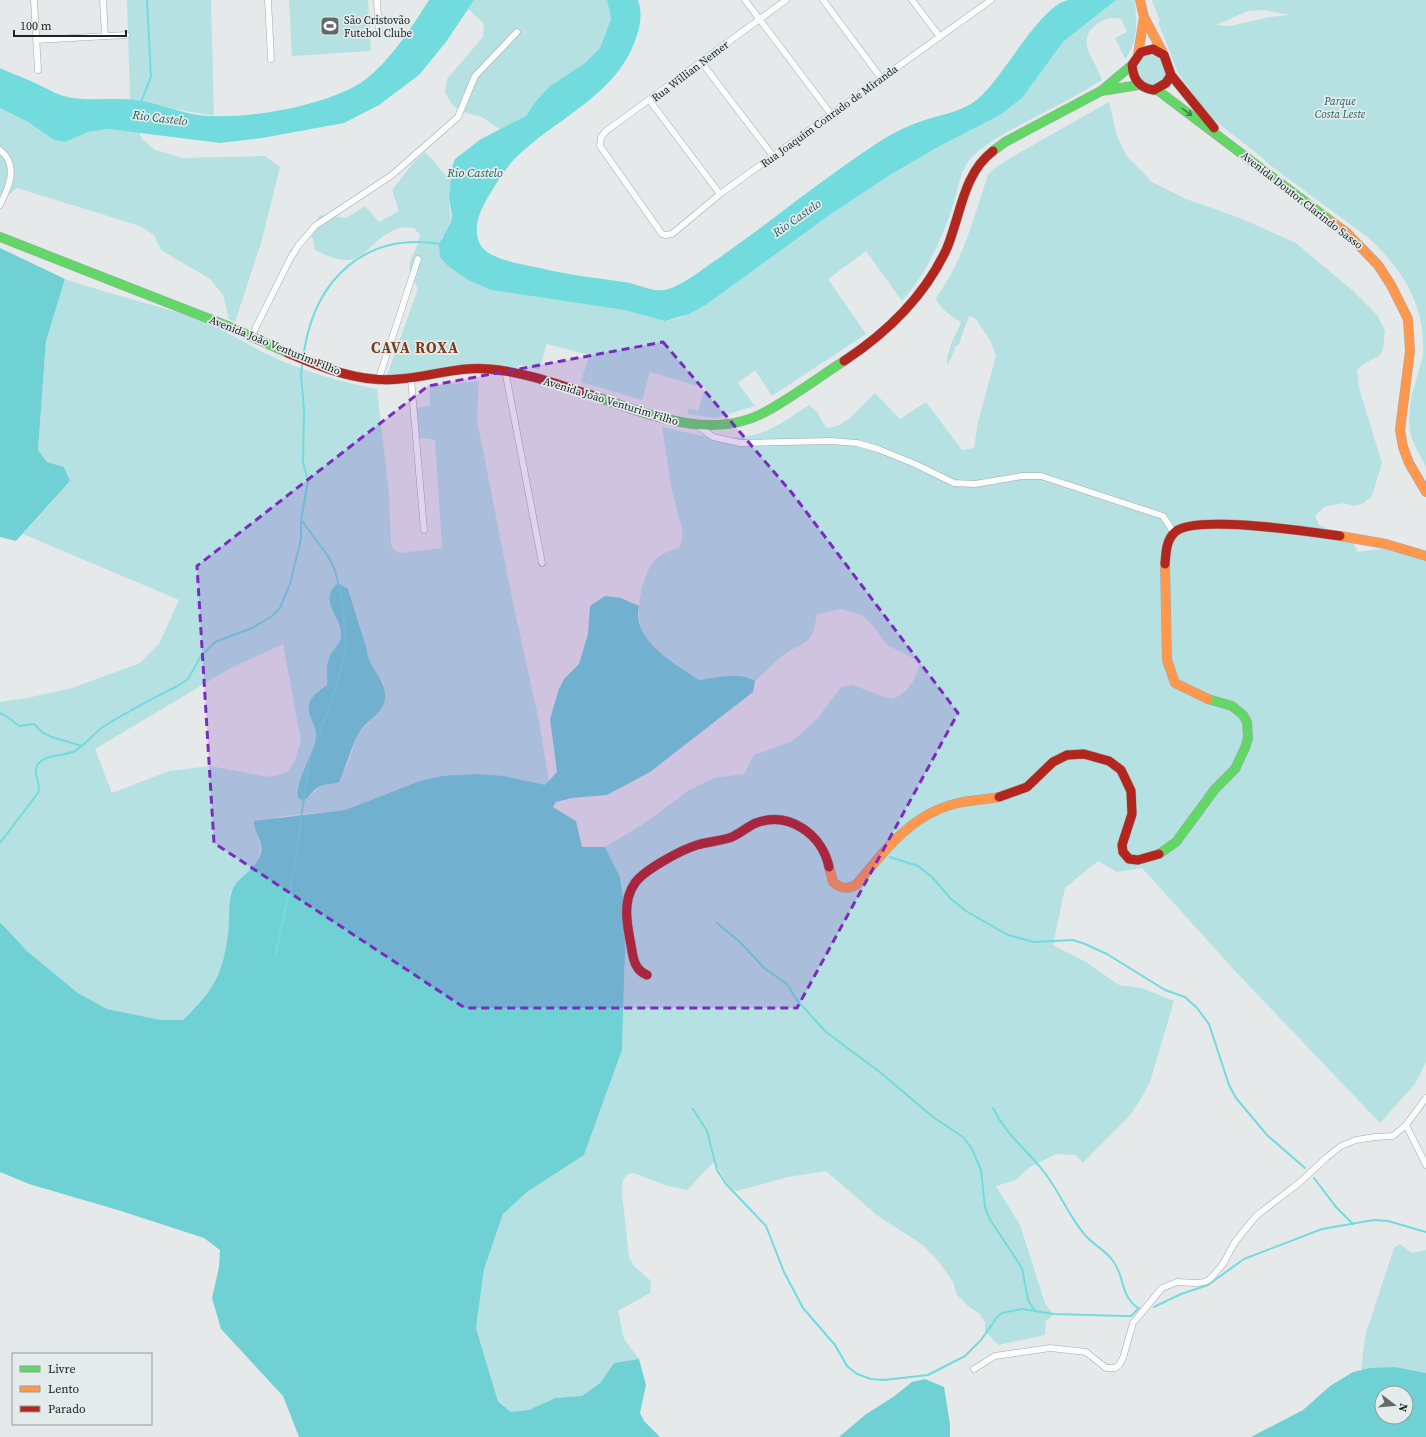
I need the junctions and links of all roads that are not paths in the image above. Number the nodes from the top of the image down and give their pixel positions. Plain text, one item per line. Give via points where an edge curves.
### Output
1 (34, 0) edge
2 (103, 0) edge
3 (268, 0) edge
4 (377, 0) edge
5 (745, 0) edge
6 (786, 0) edge
7 (823, 0) edge
8 (912, 0) edge
9 (991, 0) edge
10 (1140, 2) edge
11 (1144, 17) junction
12 (759, 20) junction
13 (517, 32) dead end
14 (379, 34) dead end
15 (126, 35) dead end
16 (105, 36) junction
17 (940, 37) junction
18 (36, 40) junction
19 (1162, 51) junction
20 (1138, 55) junction
21 (271, 59) dead end
22 (702, 63) junction
23 (1132, 65) junction
24 (38, 70) dead end
25 (1171, 75) junction
26 (881, 78) junction
27 (1139, 85) junction
28 (1156, 89) junction
29 (1101, 91) junction
30 (650, 101) junction
31 (831, 114) junction
32 (1221, 137) junction
33 (0, 150) edge
34 (773, 156) junction
35 (720, 194) junction
36 (0, 205) edge
37 (668, 235) joint
38 (0, 237) edge
39 (418, 258) dead end
40 (252, 335) junction
41 (505, 370) junction
42 (411, 379) junction
43 (378, 381) junction
44 (697, 425) junction
45 (1426, 492) edge
46 (424, 530) dead end
47 (1174, 534) junction
48 (1426, 556) edge
49 (542, 563) dead end
50 (647, 975) dead end
51 (1426, 1098) edge
52 (1406, 1125) junction
53 (1426, 1165) edge
54 (974, 1369) dead end

1 - 18 street
2 - 16 street
3 - 21 street
4 - 14 street
5 - 12 street
6 - 12 street, Rua Willian Nemer
7 - 26 street
8 - 17 street
9 - 17 street, Rua Joaquim Conrado de Miranda
10 - 11 street, Avenida Doutor Clarindo Sasso
11 - 19 street, Avenida Doutor Clarindo Sasso
11 - 20 street, Avenida Doutor Clarindo Sasso
12 - 22 street, Rua Willian Nemer
12 - 31 street
13 - 40 street via 476,76 458,117 392,176 315,226 290,259
15 - 16 street
16 - 18 street
17 - 26 street, Rua Joaquim Conrado de Miranda
18 - 24 street
19 - 20 street via 1149,49
19 - 25 street, Avenida Doutor Clarindo Sasso
20 - 23 street, Avenida Doutor Clarindo Sasso
22 - 30 street, Rua Willian Nemer
22 - 34 street
23 - 27 street via 1134,80
23 - 29 street, Avenida João Venturim Filho
25 - 28 street via 1166,84
25 - 32 street, Avenida Doutor Clarindo Sasso
26 - 31 street, Rua Joaquim Conrado de Miranda
27 - 28 street, Avenida Doutor Clarindo Sasso
27 - 29 street, Avenida João Venturim Filho
28 -> 32 street, Avenida Doutor Clarindo Sasso
29 - 44 street, Avenida João Venturim Filho via 1005,142 984,158 972,174 947,247 931,278 906,311 890,327 767,411 730,424
30 - 35 street
30 - 37 street, Rua Willian Nemer via 606,131 600,146 662,234
31 - 34 street, Rua Joaquim Conrado de Miranda
32 - 45 street, Avenida Doutor Clarindo Sasso via 1346,232 1378,265 1391,284 1408,319 1410,343 1401,412 1401,443 1409,465
33 - 36 street via 7,159 11,173 8,189
34 - 35 street, Rua Joaquim Conrado de Miranda
35 - 37 street, Rua Joaquim Conrado de Miranda
38 - 40 street, Avenida João Venturim Filho via 51,259
39 - 43 street
40 - 43 street, Avenida João Venturim Filho via 334,370
41 - 42 street, Avenida João Venturim Filho via 469,369
41 - 44 street, Avenida João Venturim Filho
41 - 49 street
42 - 43 street, Avenida João Venturim Filho
42 - 46 street
44 - 47 street via 713,437 740,443 857,443 903,459 954,483 975,484 1022,476 1041,476 1163,516
47 - 48 street via 1181,528 1192,526 1263,527 1362,539
47 - 50 street via 1166,550 1164,571 1167,660 1171,674 1175,683 1213,701 1232,706 1243,714 1247,722 1248,738 1235,769 1215,789 1176,842 1158,856 1129,859 1122,850 1131,821 1132,791 1116,765 1086,754 1060,757 1032,784 1018,792 981,801 951,804 916,821 899,834 857,884 850,888 837,886 833,882 825,851 813,835 783,821 759,822 746,826 731,838 696,845 680,852 641,876 635,884 628,904 627,926 636,966 641,973
51 - 52 street
52 - 53 street
52 - 54 street via 1393,1136 1356,1140 1341,1146 1300,1183 1256,1216 1210,1279 1196,1283 1177,1282 1162,1288 1133,1323 1123,1358 1120,1365 1115,1368 1106,1368 1086,1352 1050,1348 995,1356

